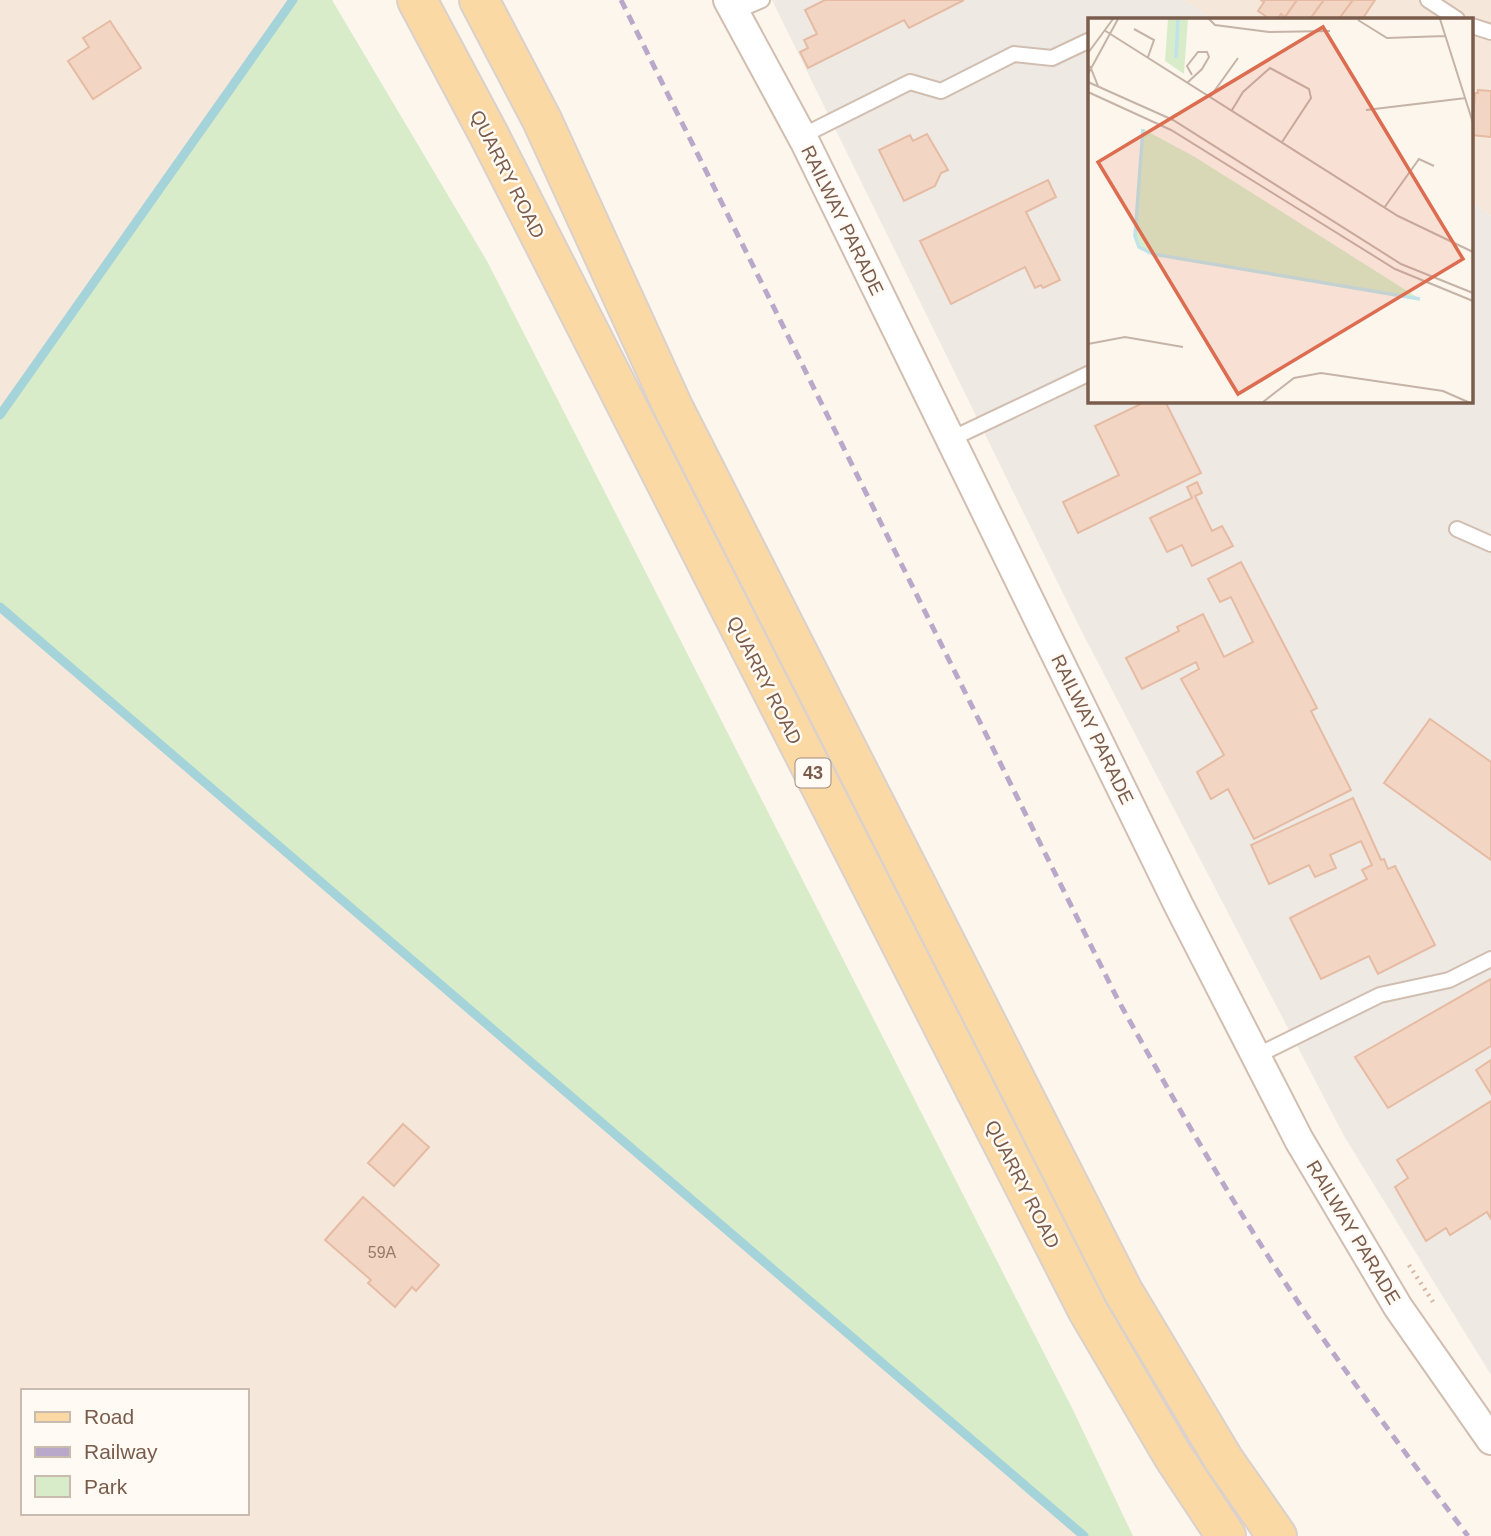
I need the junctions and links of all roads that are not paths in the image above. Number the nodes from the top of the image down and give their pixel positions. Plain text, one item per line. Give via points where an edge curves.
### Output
1 (417, 0) edge
2 (479, 0) edge
3 (762, 0) edge
4 (1428, 0) edge
5 (731, 6) edge
6 (1455, 18) edge
7 (1474, 27) edge
8 (1491, 32) edge
9 (1088, 41) edge
10 (802, 136) junction
11 (1088, 374) edge
12 (951, 439) junction
13 (1457, 529) dead end
14 (1491, 544) edge
15 (1491, 959) edge
16 (1256, 1056) junction
17 (1491, 1440) edge
18 (1226, 1536) edge
19 (1277, 1536) edge

1 - 18 main road, QUARRY ROAD / 43 via 1088,1311
2 - 19 main road, QUARRY ROAD / 43 via 548,131 673,407 1123,1291 1224,1460
3 - 5 lane
4 - 6 lane
5 - 10 street, RAILWAY PARADE
7 - 8 lane
9 - 10 lane via 1052,58 1014,54 941,92 909,82
10 - 12 street, RAILWAY PARADE
11 - 12 lane
12 - 16 street, RAILWAY PARADE
13 - 14 lane
15 - 16 lane via 1449,980 1380,995
16 - 17 street, RAILWAY PARADE via 1299,1140 1398,1307

